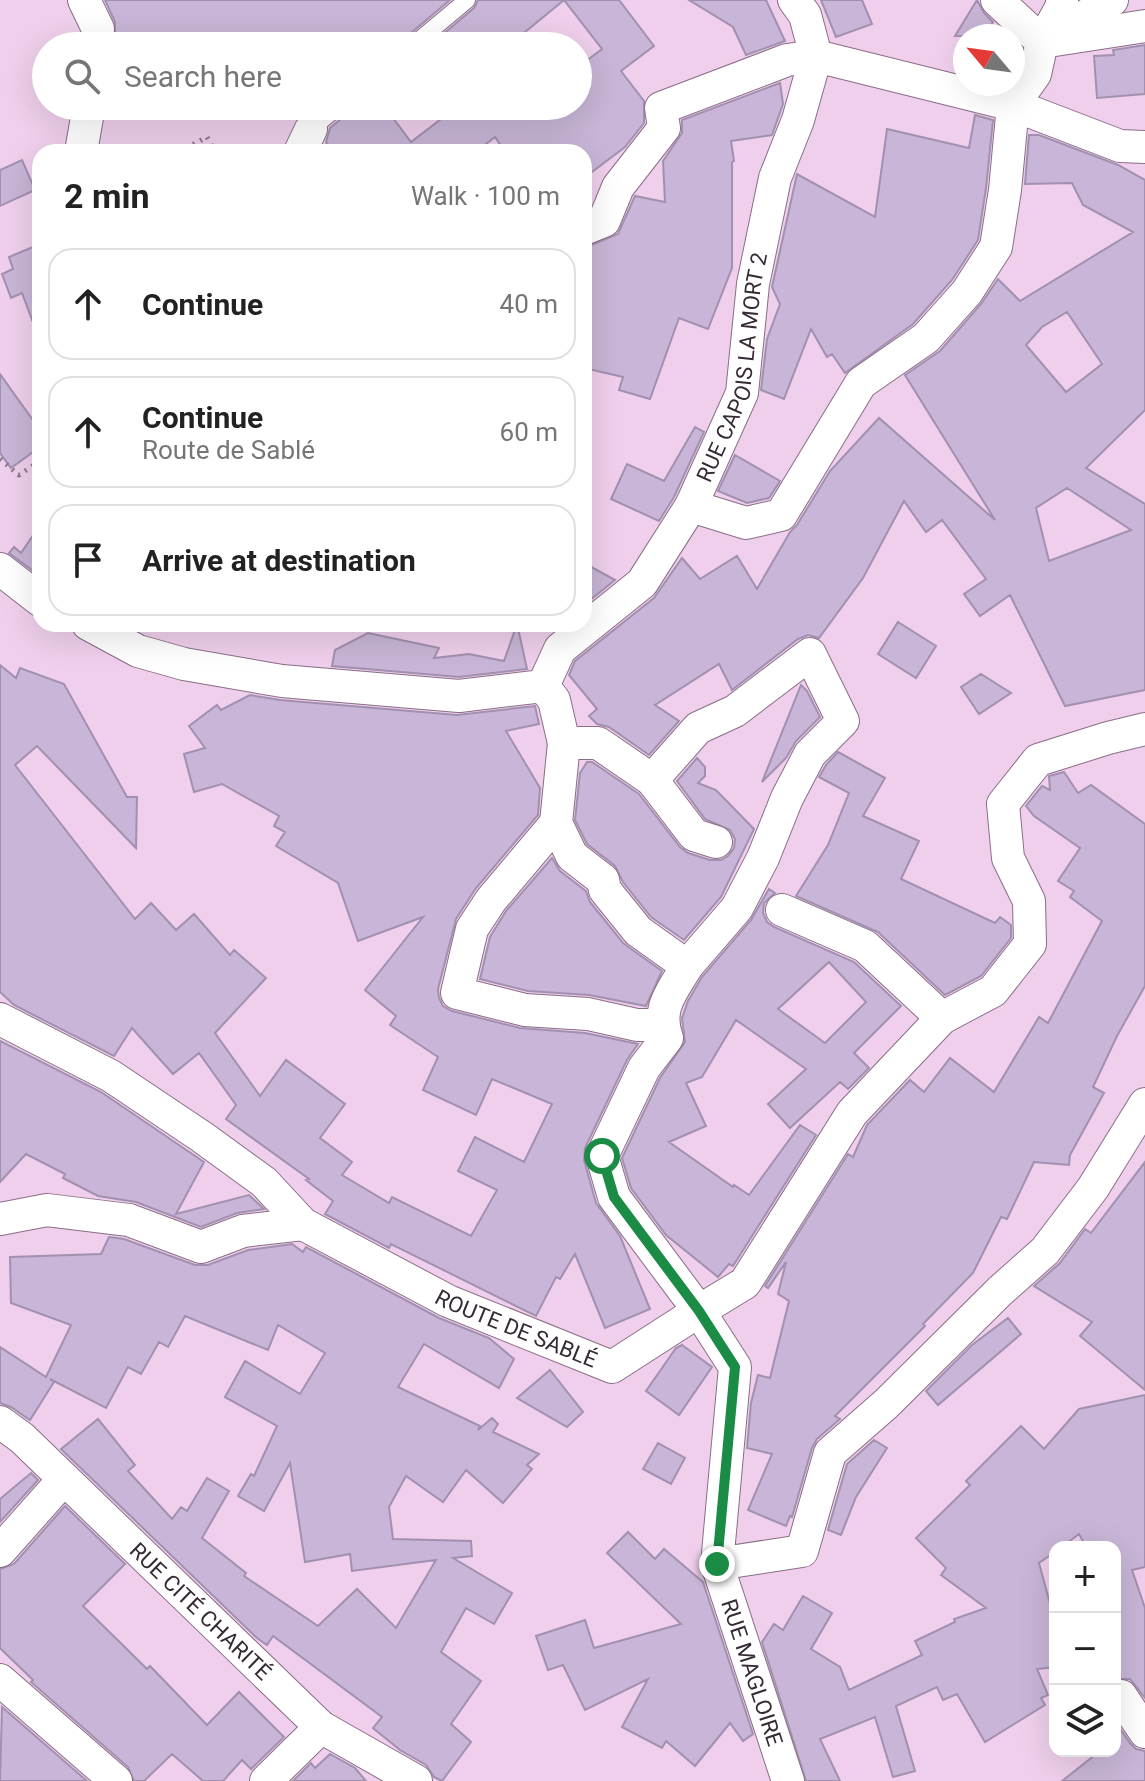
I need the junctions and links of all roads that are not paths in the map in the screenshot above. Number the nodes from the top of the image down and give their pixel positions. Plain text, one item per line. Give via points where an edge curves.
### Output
1 (84, 0) edge
2 (467, 0) edge
3 (794, 0) edge
4 (997, 0) edge
5 (1062, 0) edge
6 (1112, 0) edge
7 (1145, 26) edge
8 (98, 32) edge
9 (429, 32) edge
10 (1042, 42) junction
11 (816, 56) junction
12 (1013, 105) junction
13 (87, 120) edge
14 (326, 120) edge
15 (306, 141) edge
16 (82, 144) edge
17 (1145, 147) edge
18 (592, 226) edge
19 (691, 506) junction
20 (0, 569) edge
21 (32, 594) edge
22 (592, 623) edge
23 (103, 632) edge
24 (581, 632) edge
25 (543, 686) junction
26 (1145, 729) edge
27 (564, 743) junction
28 (652, 780) junction
29 (556, 823) junction
30 (716, 842) dead end
31 (782, 910) dead end
32 (687, 966) junction
33 (942, 1018) junction
34 (0, 1019) edge
35 (662, 1025) junction
36 (1145, 1104) edge
37 (0, 1219) edge
38 (303, 1224) junction
39 (699, 1311) junction
40 (0, 1422) edge
41 (63, 1480) junction
42 (0, 1551) edge
43 (717, 1564) junction
44 (0, 1680) edge
45 (1121, 1696) dead end
46 (321, 1727) junction
47 (1145, 1732) edge
48 (116, 1781) edge
49 (266, 1781) edge
50 (416, 1781) edge
51 (788, 1781) edge

1 - 8 street
2 - 9 lane
3 - 11 street via 805,15
4 - 10 street
5 - 10 street
6 - 10 street
7 - 10 street
10 - 12 street via 1035,74
11 - 12 street
11 - 18 street via 787,60 661,108 664,128 618,187 604,221
11 - 19 street, RUE CAPOIS LA MORT 2 via 775,178 753,284 742,393
12 - 17 street via 1120,146
12 - 19 street via 996,247 967,292 926,338 861,383 781,515 746,523
13 - 16 street
14 - 15 lane
19 - 22 street, RUE CAPOIS LA MORT 2 via 642,583
20 - 21 street
23 - 25 street via 138,651 184,664 282,681 459,696
24 - 25 street, RUE CAPOIS LA MORT 2 via 560,649
25 - 27 street via 554,700
26 - 33 street via 1038,760 1003,804 1008,858 1029,901 1030,944 993,991
27 - 28 street via 598,743
27 - 29 street
28 - 30 street via 694,835
28 - 32 street via 698,728 735,711 810,654 843,721 810,754 737,908
29 - 32 street via 572,856 603,880 605,890 638,931
29 - 35 street via 472,929 457,993 525,1010
31 - 33 street via 865,946
32 - 35 street via 664,1005
33 - 39 street via 852,1113 745,1283
34 - 38 street, ROUTE DE SABLÉ via 111,1076 163,1111 264,1182
35 - 39 street via 667,1038 644,1068 602,1156 614,1197
36 - 43 street via 1093,1188 1045,1251 830,1453 802,1551
37 - 38 street via 47,1210 129,1220 201,1247 243,1231
38 - 39 street, ROUTE DE SABLÉ via 448,1301 612,1367
39 - 43 street via 735,1367
40 - 41 street, RUE CITÉ CHARITÉ
41 - 42 street
41 - 46 street, RUE CITÉ CHARITÉ
43 - 51 street, RUE MAGLOIRE
44 - 48 street
45 - 47 street
46 - 49 street
46 - 50 street, RUE CITÉ CHARITÉ

